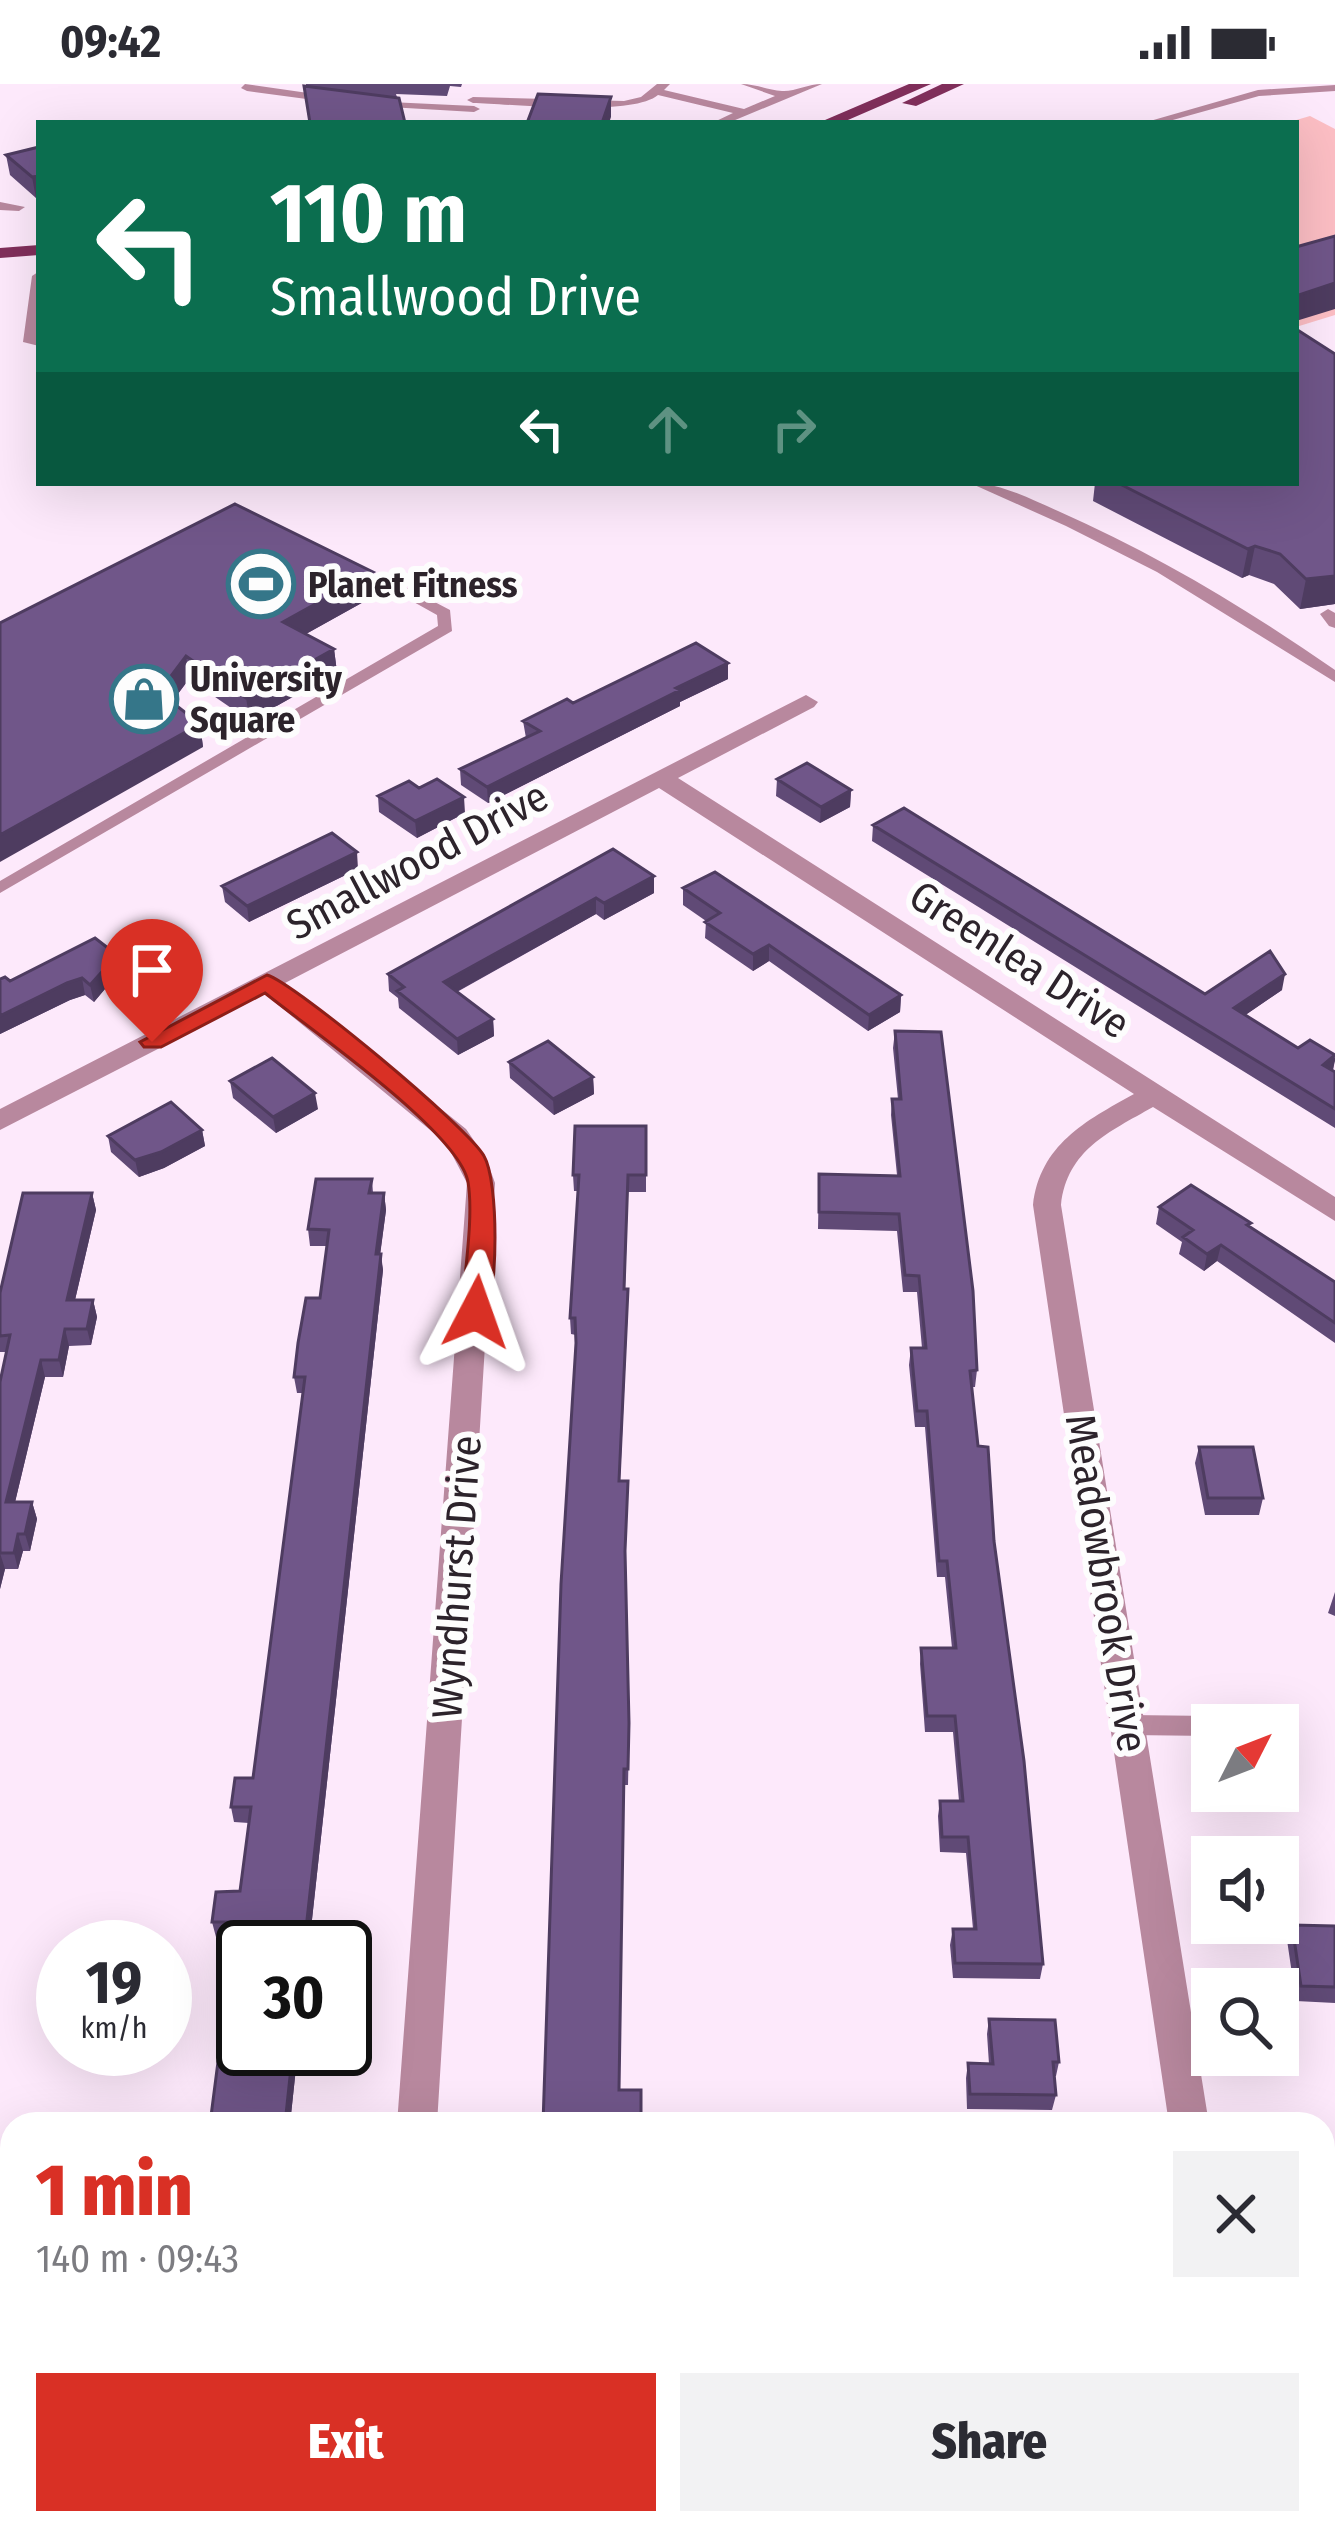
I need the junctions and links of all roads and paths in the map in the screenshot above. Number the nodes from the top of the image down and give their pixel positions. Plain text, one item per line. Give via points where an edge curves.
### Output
1 (252, 84) edge
2 (478, 84) edge
3 (747, 84) edge
4 (816, 84) edge
5 (923, 84) edge
6 (956, 84) edge
7 (660, 87) edge
8 (1335, 88) edge
9 (787, 96) junction
10 (340, 100) edge
11 (361, 102) edge
12 (474, 111) edge
13 (744, 112) junction
14 (725, 120) edge
15 (833, 120) edge
16 (867, 120) edge
17 (1160, 120) edge
18 (0, 206) edge
19 (19, 207) dead end
20 (36, 239) edge
21 (0, 242) edge
22 (36, 250) edge
23 (0, 253) edge
24 (36, 299) edge
25 (36, 342) edge
26 (984, 486) edge
27 (409, 592) dead end
28 (1335, 676) edge
29 (806, 702) dead end
30 (659, 777) junction
31 (0, 888) edge
32 (267, 982) junction
33 (1154, 1095) junction
34 (0, 1121) edge
35 (1335, 1210) edge
36 (1130, 1725) junction
37 (1191, 1726) edge
38 (418, 2112) edge
39 (1187, 2112) edge

1 - 10 lane via 247,88
2 - 12 lane
3 - 9 lane
4 - 9 lane
5 - 15 main road
6 - 16 main road
7 - 12 lane via 624,104
7 - 13 lane
8 - 17 lane via 1258,93
9 - 13 lane
11 - 12 lane
13 - 14 lane
18 - 19 lane
20 - 21 main road
22 - 23 main road
24 - 25 lane
26 - 28 lane via 1185,579
27 - 31 lane via 446,613 446,628
29 - 30 street, Smallwood Drive
30 - 32 street, Smallwood Drive
30 - 33 street, Greenlea Drive
32 - 34 street, Smallwood Drive
32 - 38 street, Wyndhurst Drive via 456,1136 482,1183
33 - 35 street, Greenlea Drive
33 - 36 street, Meadowbrook Drive via 1068,1148 1047,1186
36 - 37 lane
36 - 39 street, Meadowbrook Drive

